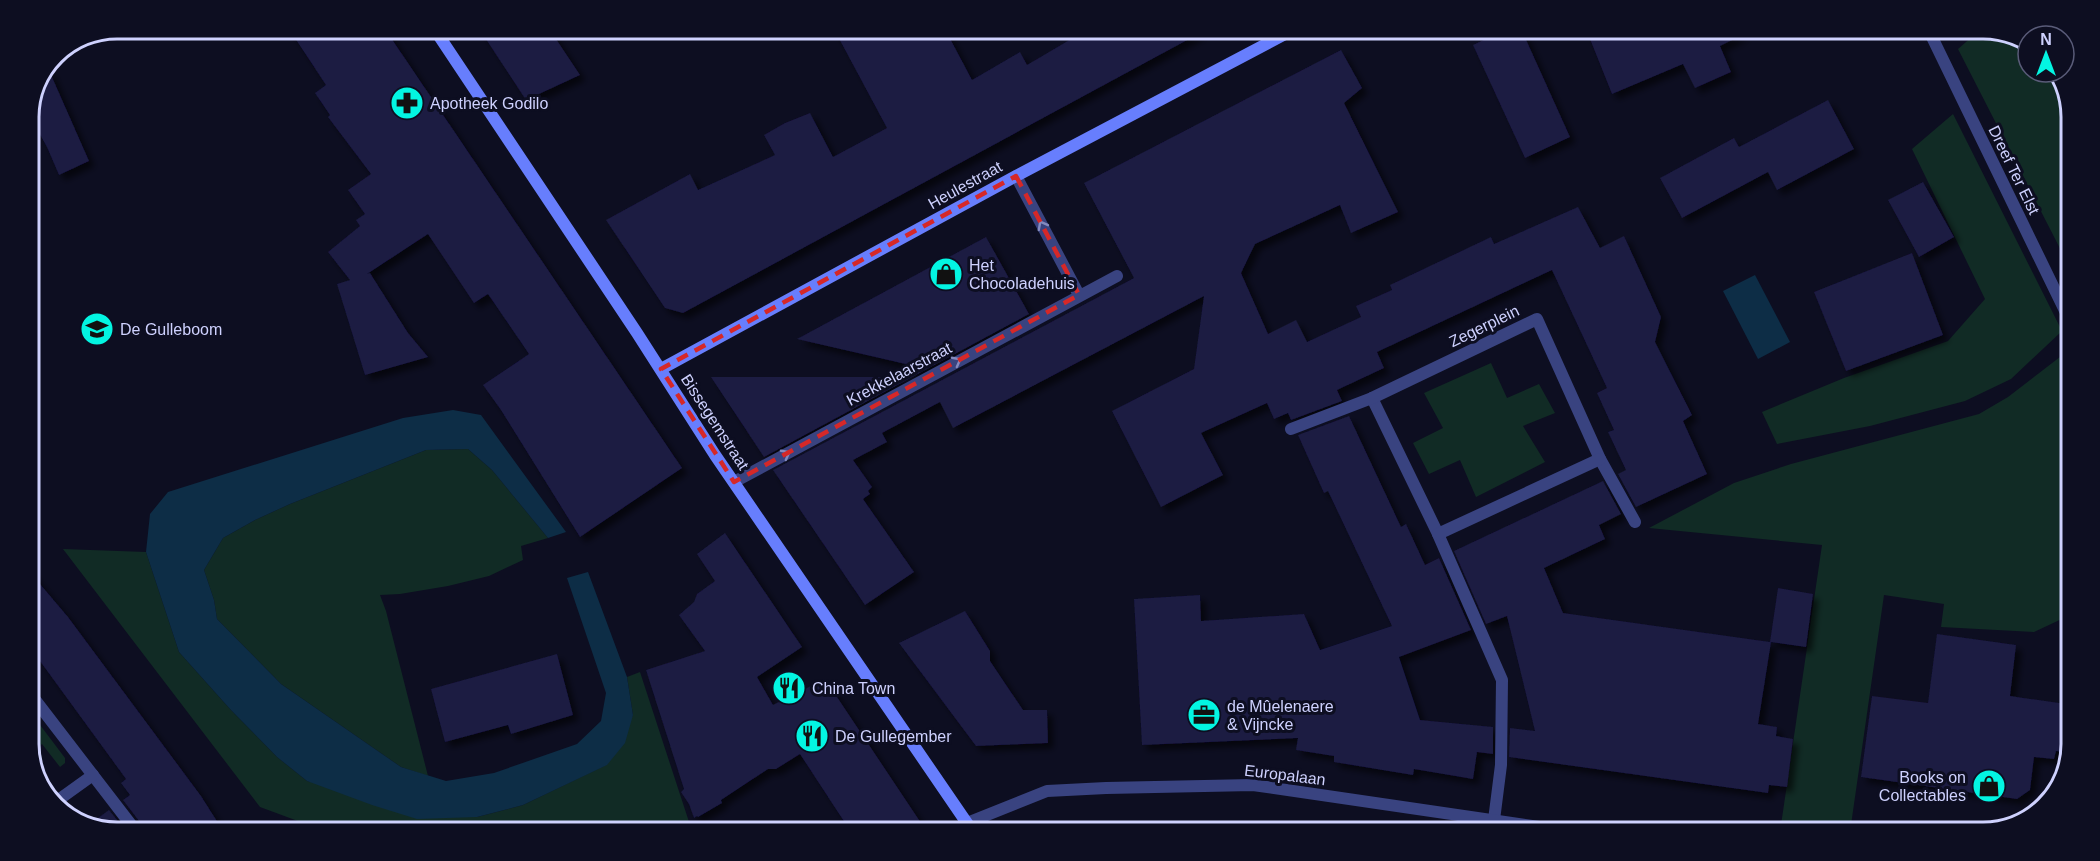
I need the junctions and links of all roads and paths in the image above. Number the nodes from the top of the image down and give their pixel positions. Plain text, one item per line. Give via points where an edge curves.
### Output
1 (441, 39) edge
2 (1276, 39) edge
3 (1933, 39) edge
4 (1016, 176) junction
5 (1117, 276) dead end
6 (1079, 296) junction
7 (2061, 303) edge
8 (661, 369) junction
9 (1372, 398) junction
10 (1291, 429) dead end
11 (1599, 459) junction
12 (734, 482) junction
13 (1635, 522) dead end
14 (1438, 534) junction
15 (39, 705) edge
16 (93, 775) junction
17 (61, 798) edge
18 (1494, 820) junction
19 (129, 822) edge
20 (962, 822) edge
21 (976, 822) edge
22 (1507, 822) edge

1 - 8 street, Bissegemstraat
2 - 4 street, Heulestraat
3 - 7 street, Dreef Ter Elst
6 -> 4 street
4 - 8 street, Heulestraat
5 - 6 street, Krekkelaarstraat
12 -> 6 street, Krekkelaarstraat
8 - 12 street, Bissegemstraat
9 - 10 street, Zegerplein
9 - 11 street, Zegerplein via 1537,319
9 - 14 street
11 - 13 street, Zegerplein
11 - 14 street
12 - 20 street, Bissegemstraat
14 - 18 street via 1502,680 1501,765
15 - 16 street
16 - 17 street
16 - 19 street
18 - 21 street, Europalaan via 1253,785 1047,791
18 - 22 street, Europalaan

